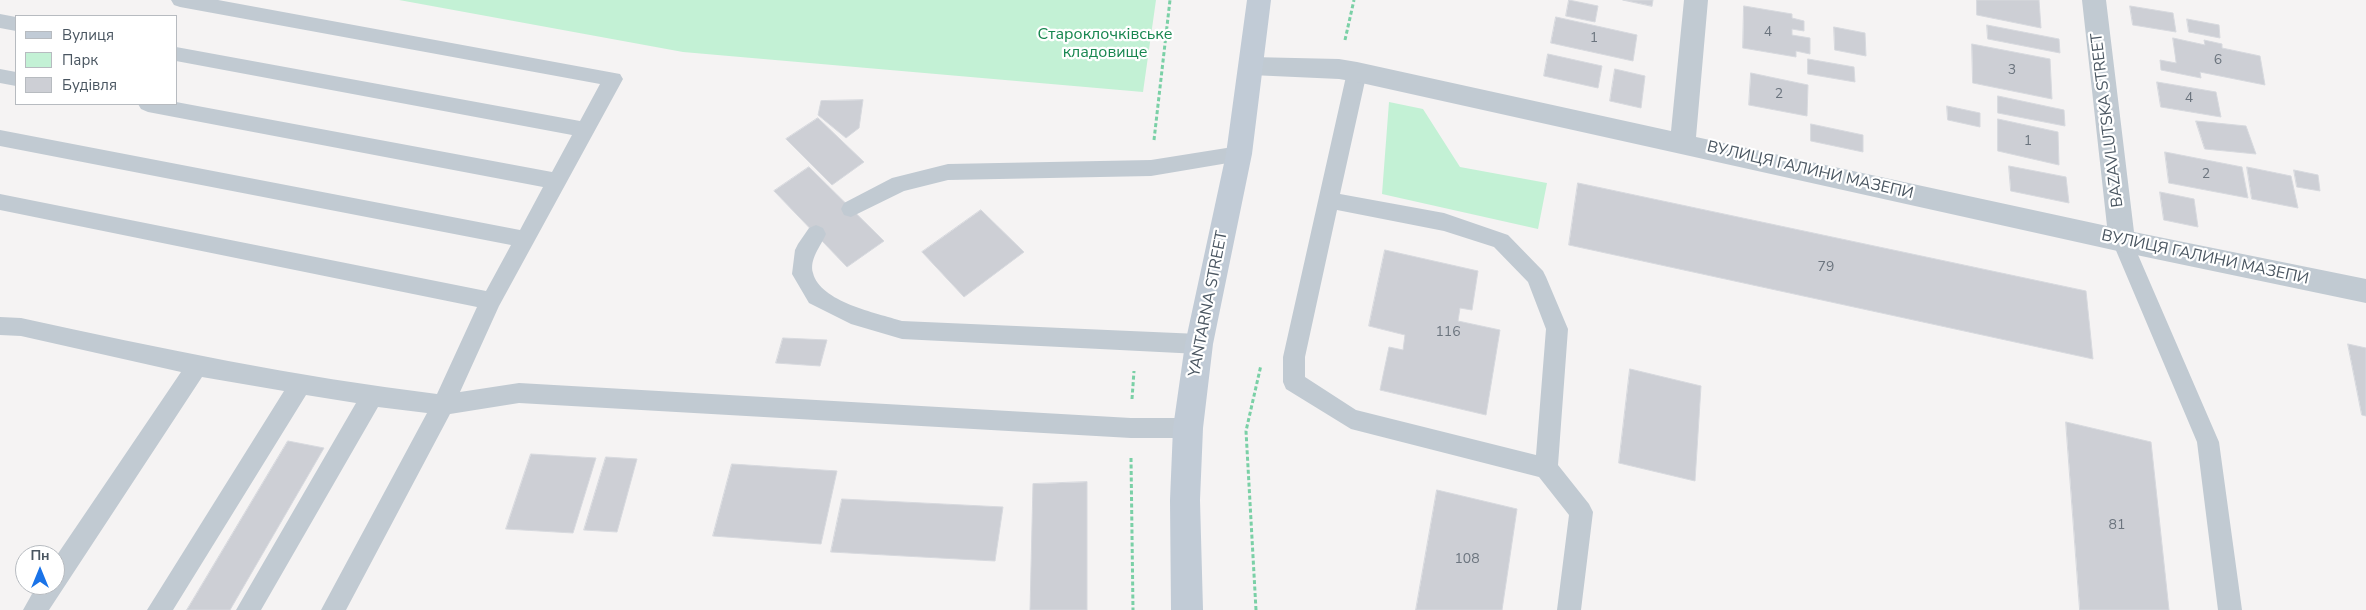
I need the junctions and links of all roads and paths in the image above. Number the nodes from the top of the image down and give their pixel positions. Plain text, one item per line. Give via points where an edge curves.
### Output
1 (180, 0) edge
2 (1170, 0) edge
3 (1259, 0) edge
4 (1696, 0) edge
5 (2094, 0) edge
6 (0, 21) edge
7 (15, 24) edge
8 (178, 54) edge
9 (1251, 66) junction
10 (1357, 72) junction
11 (0, 76) edge
12 (15, 79) edge
13 (153, 105) edge
14 (585, 130) junction
15 (0, 138) edge
16 (1683, 143) junction
17 (1239, 154) junction
18 (1151, 168) junction
19 (557, 181) junction
20 (1329, 200) junction
21 (0, 202) edge
22 (851, 208) dead end
23 (816, 234) dead end
24 (524, 239) junction
25 (2122, 241) junction
26 (2366, 291) edge
27 (491, 301) junction
28 (0, 326) edge
29 (1135, 341) junction
30 (1198, 344) junction
31 (197, 366) junction
32 (300, 385) junction
33 (372, 396) junction
34 (443, 405) junction
35 (1131, 428) junction
36 (1188, 428) junction
37 (1546, 468) junction
38 (65, 564) edge
39 (45, 595) edge
40 (35, 610) edge
41 (159, 610) edge
42 (248, 610) edge
43 (333, 610) edge
44 (1133, 610) edge
45 (1187, 610) edge
46 (1569, 610) edge
47 (2230, 610) edge

1 - 14 lane via 613,78
2 - 18 path
3 - 9 main road, YANTARNA STREET
4 - 16 street
5 - 25 street, BAZAVLUTSKA STREET
6 - 7 lane
8 - 14 lane
9 - 10 street, ВУЛИЦЯ ГАЛИНИ МАЗЕПИ via 1339,68
9 - 17 main road, YANTARNA STREET
10 - 16 street, ВУЛИЦЯ ГАЛИНИ МАЗЕПИ
10 - 20 lane
11 - 12 lane
13 - 19 lane
14 - 19 lane
15 - 24 lane
16 - 25 street, ВУЛИЦЯ ГАЛИНИ МАЗЕПИ
17 - 18 lane
17 - 30 main road, YANTARNA STREET
18 - 22 lane via 948,172 898,184
19 - 24 lane
20 - 37 lane via 1444,222 1501,241 1536,277 1557,329
20 - 37 lane via 1294,357 1294,382 1352,419
21 - 27 lane
23 - 29 lane via 805,250 802,274 816,297 851,315 902,330
24 - 27 lane
25 - 26 street, ВУЛИЦЯ ГАЛИНИ МАЗЕПИ
25 - 47 lane via 2208,442
27 - 34 lane
28 - 31 lane via 21,327
29 - 30 lane
29 - 35 path
30 - 36 main road, YANTARNA STREET
31 - 32 lane
31 - 38 lane
32 - 33 lane
32 - 41 lane
33 - 34 lane
33 - 42 lane
34 - 35 lane via 520,393
34 - 43 lane
35 - 36 lane
35 - 44 path
36 - 45 main road, YANTARNA STREET via 1185,500
37 - 46 lane via 1581,512
39 - 40 lane

